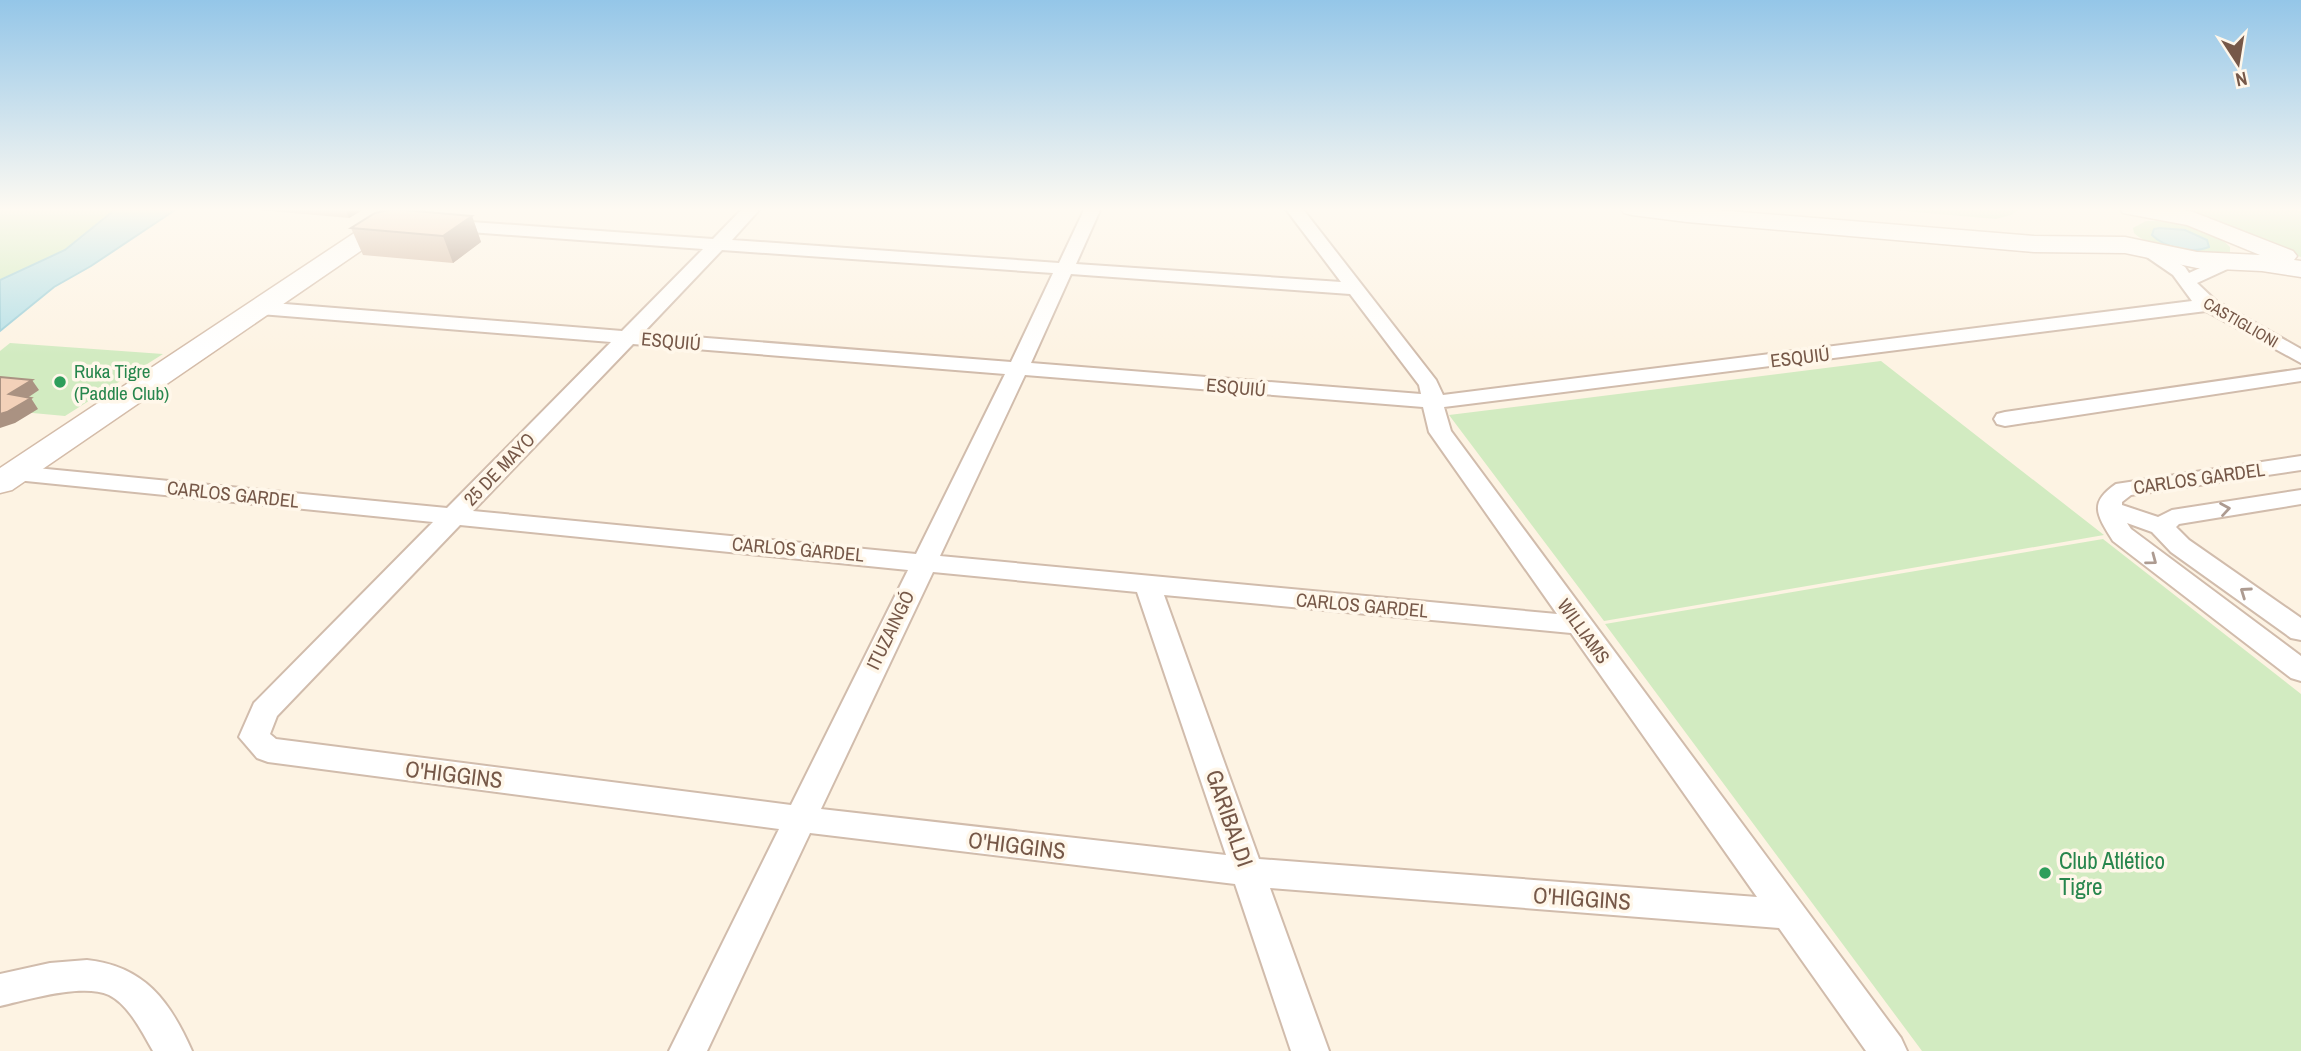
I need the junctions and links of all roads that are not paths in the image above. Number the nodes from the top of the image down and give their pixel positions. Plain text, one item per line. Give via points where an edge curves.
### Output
1 (346, 257) edge
2 (705, 257) edge
3 (906, 257) edge
4 (1069, 257) edge
5 (1332, 257) edge
6 (2159, 257) edge
7 (2184, 257) edge
8 (2243, 257) edge
9 (2228, 262) junction
10 (1064, 268) junction
11 (2301, 269) edge
12 (2186, 281) junction
13 (1357, 289) junction
14 (2209, 305) junction
15 (260, 308) junction
16 (627, 338) junction
17 (2301, 357) edge
18 (1018, 369) junction
19 (2301, 375) edge
20 (1434, 402) junction
21 (2005, 419) dead end
22 (2301, 463) edge
23 (8, 478) edge
24 (2301, 497) edge
25 (2110, 509) junction
26 (453, 516) junction
27 (2161, 527) junction
28 (923, 561) junction
29 (1148, 586) junction
30 (1580, 625) junction
31 (2301, 631) edge
32 (2301, 671) edge
33 (254, 737) joint
34 (800, 819) junction
35 (1248, 872) junction
36 (1789, 914) junction
37 (0, 990) edge
38 (173, 1051) edge
39 (688, 1051) edge
40 (1310, 1051) edge
41 (1888, 1051) edge

1 - 15 main road
2 - 16 street, 25 DE MAYO
3 - 10 street
4 - 10 street, ITUZAINGÓ
5 - 13 street, WILLIAMS
6 - 12 street, CASTIGLIONI
7 - 9 main road
8 - 9 main road
9 - 11 main road
9 - 12 street
10 - 13 street
10 - 18 street, ITUZAINGÓ
12 - 14 street, CASTIGLIONI
13 - 20 street, WILLIAMS via 1429,384
14 - 17 street, CASTIGLIONI
14 - 20 street, ESQUIÚ
15 - 16 street, ESQUIÚ
15 - 23 main road
16 - 18 street, ESQUIÚ
16 - 26 street, 25 DE MAYO
18 - 20 street, ESQUIÚ
18 - 28 street, ITUZAINGÓ
19 - 21 street
20 - 30 street, WILLIAMS via 1433,420 1440,432
22 - 25 street, CARLOS GARDEL via 2124,489 2110,499
23 - 26 street, CARLOS GARDEL
27 -> 24 street, CARLOS GARDEL via 2172,518
25 - 27 street
25 -> 32 street via 2122,535
26 - 28 street, CARLOS GARDEL
26 - 33 street, 25 DE MAYO via 264,711
31 -> 27 street via 2180,546
28 - 29 street, CARLOS GARDEL
28 - 34 street, ITUZAINGÓ
29 - 30 street, CARLOS GARDEL
29 - 35 street, GARIBALDI
30 - 36 street, WILLIAMS
33 - 34 street, O'HIGGINS via 268,750
34 - 35 street, O'HIGGINS
34 - 39 street, ITUZAINGÓ
35 - 36 street, O'HIGGINS
35 - 40 street, GARIBALDI
36 - 41 street, WILLIAMS
37 - 38 street via 102,976 132,990

